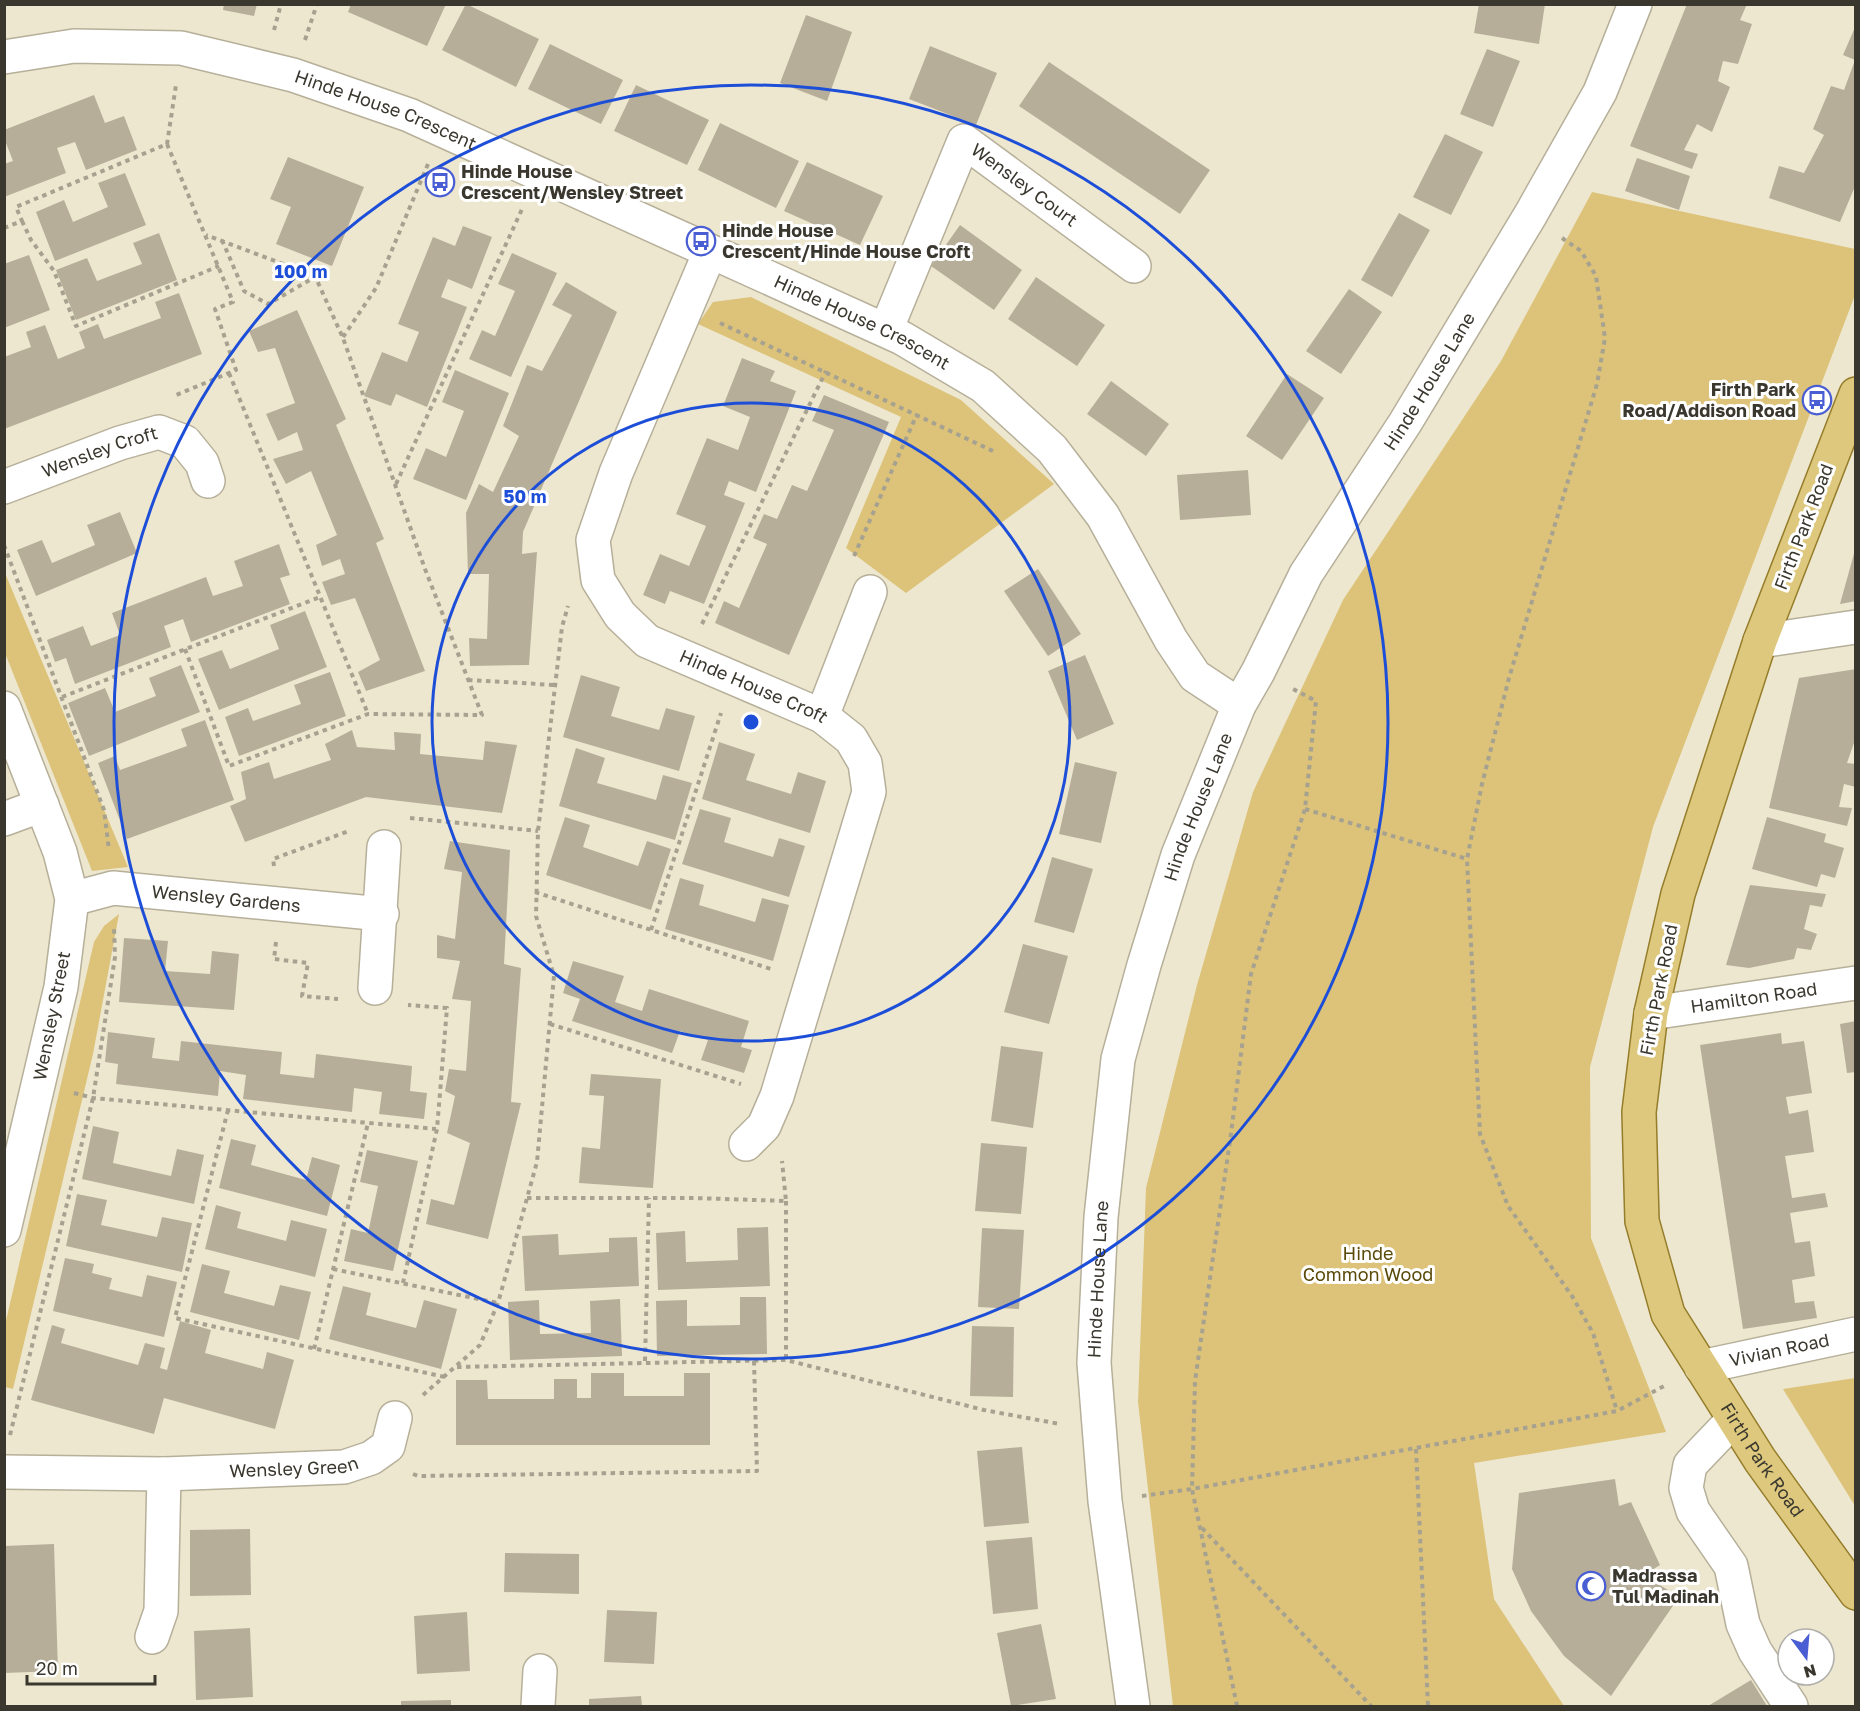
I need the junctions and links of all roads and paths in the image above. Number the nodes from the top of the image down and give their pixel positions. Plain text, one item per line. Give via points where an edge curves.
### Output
1 (1635, 4) edge
2 (181, 48) junction
3 (4, 57) edge
4 (442, 130) junction
5 (166, 144) junction
6 (537, 174) junction
7 (1531, 214) junction
8 (22, 221) junction
9 (4, 228) edge
10 (206, 235) junction
11 (222, 240) junction
12 (710, 252) junction
13 (219, 266) junction
14 (1134, 266) dead end
15 (315, 276) junction
16 (687, 307) junction
17 (886, 330) junction
18 (343, 338) junction
19 (826, 371) junction
20 (229, 373) junction
21 (1856, 393) edge
22 (165, 400) dead end
23 (917, 414) junction
24 (995, 452) dead end
25 (208, 481) dead end
26 (395, 484) junction
27 (4, 487) edge
28 (598, 579) junction
29 (870, 592) joint
30 (320, 597) junction
31 (1856, 627) edge
32 (1760, 641) junction
33 (185, 649) junction
34 (685, 657) junction
35 (1258, 672) junction
36 (732, 678) junction
37 (468, 680) junction
38 (555, 685) junction
39 (62, 697) dead end
40 (1239, 705) junction
41 (4, 708) edge
42 (368, 714) junction
43 (822, 716) junction
44 (42, 805) junction
45 (1305, 809) junction
46 (4, 819) edge
47 (384, 848) dead end
48 (1467, 859) junction
49 (535, 892) junction
50 (72, 899) junction
51 (381, 914) junction
52 (651, 930) junction
53 (277, 935) dead end
54 (812, 982) junction
55 (1856, 983) edge
56 (362, 994) joint
57 (405, 1005) dead end
58 (1651, 1012) junction
59 (550, 1024) junction
60 (39, 1083) junction
61 (777, 1096) junction
62 (228, 1110) junction
63 (368, 1123) junction
64 (437, 1129) junction
65 (746, 1144) dead end
66 (782, 1154) dead end
67 (527, 1198) junction
68 (649, 1198) junction
69 (786, 1201) junction
70 (4, 1230) edge
71 (333, 1269) junction
72 (403, 1283) junction
73 (498, 1303) junction
74 (1856, 1334) edge
75 (314, 1349) junction
76 (754, 1360) junction
77 (786, 1360) junction
78 (645, 1361) junction
79 (457, 1367) junction
80 (1701, 1367) junction
81 (445, 1377) junction
82 (1617, 1411) junction
83 (395, 1418) joint
84 (1734, 1419) junction
85 (1100, 1431) junction
86 (1416, 1449) junction
87 (371, 1458) junction
88 (4, 1472) edge
89 (164, 1474) junction
90 (1192, 1489) junction
91 (1105, 1501) junction
92 (1200, 1527) junction
93 (1856, 1593) edge
94 (152, 1637) dead end
95 (540, 1671) dead end
96 (538, 1707) edge
97 (1133, 1707) edge
98 (1237, 1707) edge
99 (1371, 1707) edge
100 (1428, 1707) edge
101 (1791, 1707) edge

1 - 7 street, Hinde House Lane via 1600,92
2 - 3 street, Hinde House Crescent via 74,46
2 - 4 street, Hinde House Crescent via 293,75
2 - 5 path
4 - 6 street, Hinde House Crescent
4 - 18 path via 376,288
5 - 8 path via 16,207
5 - 10 path
6 - 12 street, Hinde House Crescent
6 - 26 path
7 - 35 street, Hinde House Lane via 1405,423 1315,557
7 - 48 path via 1581,251 1596,276 1605,338 1597,384 1509,678
8 - 9 path
8 - 13 path via 54,271 76,326
10 - 11 path
10 - 13 path
11 - 15 path
11 - 15 path via 244,291 268,304
12 - 16 street, Hinde House Croft
12 - 17 street, Hinde House Crescent
13 - 20 path via 233,302 215,309 236,370
14 - 17 street, Wensley Court via 964,141
15 - 18 path
16 - 19 path
16 - 28 street, Hinde House Croft via 616,473 593,540
17 - 40 street, Hinde House Crescent via 983,386 1052,449 1103,516 1195,676
18 - 26 path
19 - 23 path
19 - 34 path
20 - 22 path
20 - 30 path
21 - 32 main road, Firth Park Road
23 - 24 path
23 - 29 path via 852,561
25 - 27 street, Wensley Croft via 202,463 184,442 159,432
26 - 37 path
28 - 34 street, Hinde House Croft via 620,615 647,641
28 - 38 path via 571,595 562,627
29 - 43 street
30 - 33 path
30 - 42 path
31 - 32 street
32 - 58 main road, Firth Park Road via 1678,894
33 - 39 path
33 - 42 path via 229,766
34 - 36 street, Hinde House Croft
35 - 40 street, Hinde House Lane
35 - 45 path via 1316,701
36 - 43 street, Hinde House Croft
36 - 52 path
37 - 38 path
37 - 42 path via 482,715
38 - 49 path
40 - 85 street, Hinde House Lane via 1178,855 1118,1059 1101,1218 1094,1363
41 - 44 street, Wensley Street
43 - 54 street, Hinde House Croft via 851,739 865,763 870,792
44 - 46 street
44 - 50 street, Wensley Street
45 - 48 path
45 - 90 path via 1251,974 1195,1381
47 - 51 street
48 - 82 path via 1480,1134 1508,1206 1572,1296 1593,1333
49 - 52 path
49 - 59 path via 536,916 554,976
50 - 51 street, Wensley Gardens via 113,888
50 - 60 street, Wensley Street via 61,987
51 - 56 street
52 - 54 path
53 - 56 path via 274,959 308,963 302,996
54 - 61 street, Hinde House Croft
55 - 58 street, Hamilton Road
57 - 64 path via 447,1008
58 - 80 main road, Firth Park Road via 1639,1112 1642,1221 1668,1314
59 - 61 path
59 - 67 path via 537,1162
60 - 62 path via 93,1098
60 - 70 street, Wensley Street
61 - 65 street, Hinde House Croft via 764,1126
62 - 63 path
62 - 75 path via 175,1318
63 - 64 path
63 - 71 path
64 - 72 path
66 - 69 path
67 - 68 path
67 - 73 path
68 - 69 path
68 - 78 path
69 - 77 path
71 - 72 path
71 - 75 path
72 - 73 path
73 - 79 path via 480,1345
74 - 80 street, Vivian Road
75 - 81 path
76 - 77 path
76 - 78 path
76 - 87 path via 757,1471 418,1476
77 - 85 path via 984,1410
78 - 79 path
79 - 81 path
80 - 82 path
80 - 84 main road, Firth Park Road
81 - 83 path
82 - 86 path
83 - 87 street, Wensley Green via 388,1446
84 - 93 main road, Firth Park Road
84 - 101 street via 1690,1465 1686,1488 1693,1511 1731,1566 1743,1624 1755,1651
85 - 91 street, Hinde House Lane
86 - 90 path
86 - 100 path
87 - 89 street, Wensley Green via 344,1467
88 - 89 street, Wensley Green
89 - 94 street via 161,1611
90 - 91 path
90 - 92 path
91 - 97 street, Hinde House Lane
92 - 98 path
92 - 99 path
95 - 96 street

